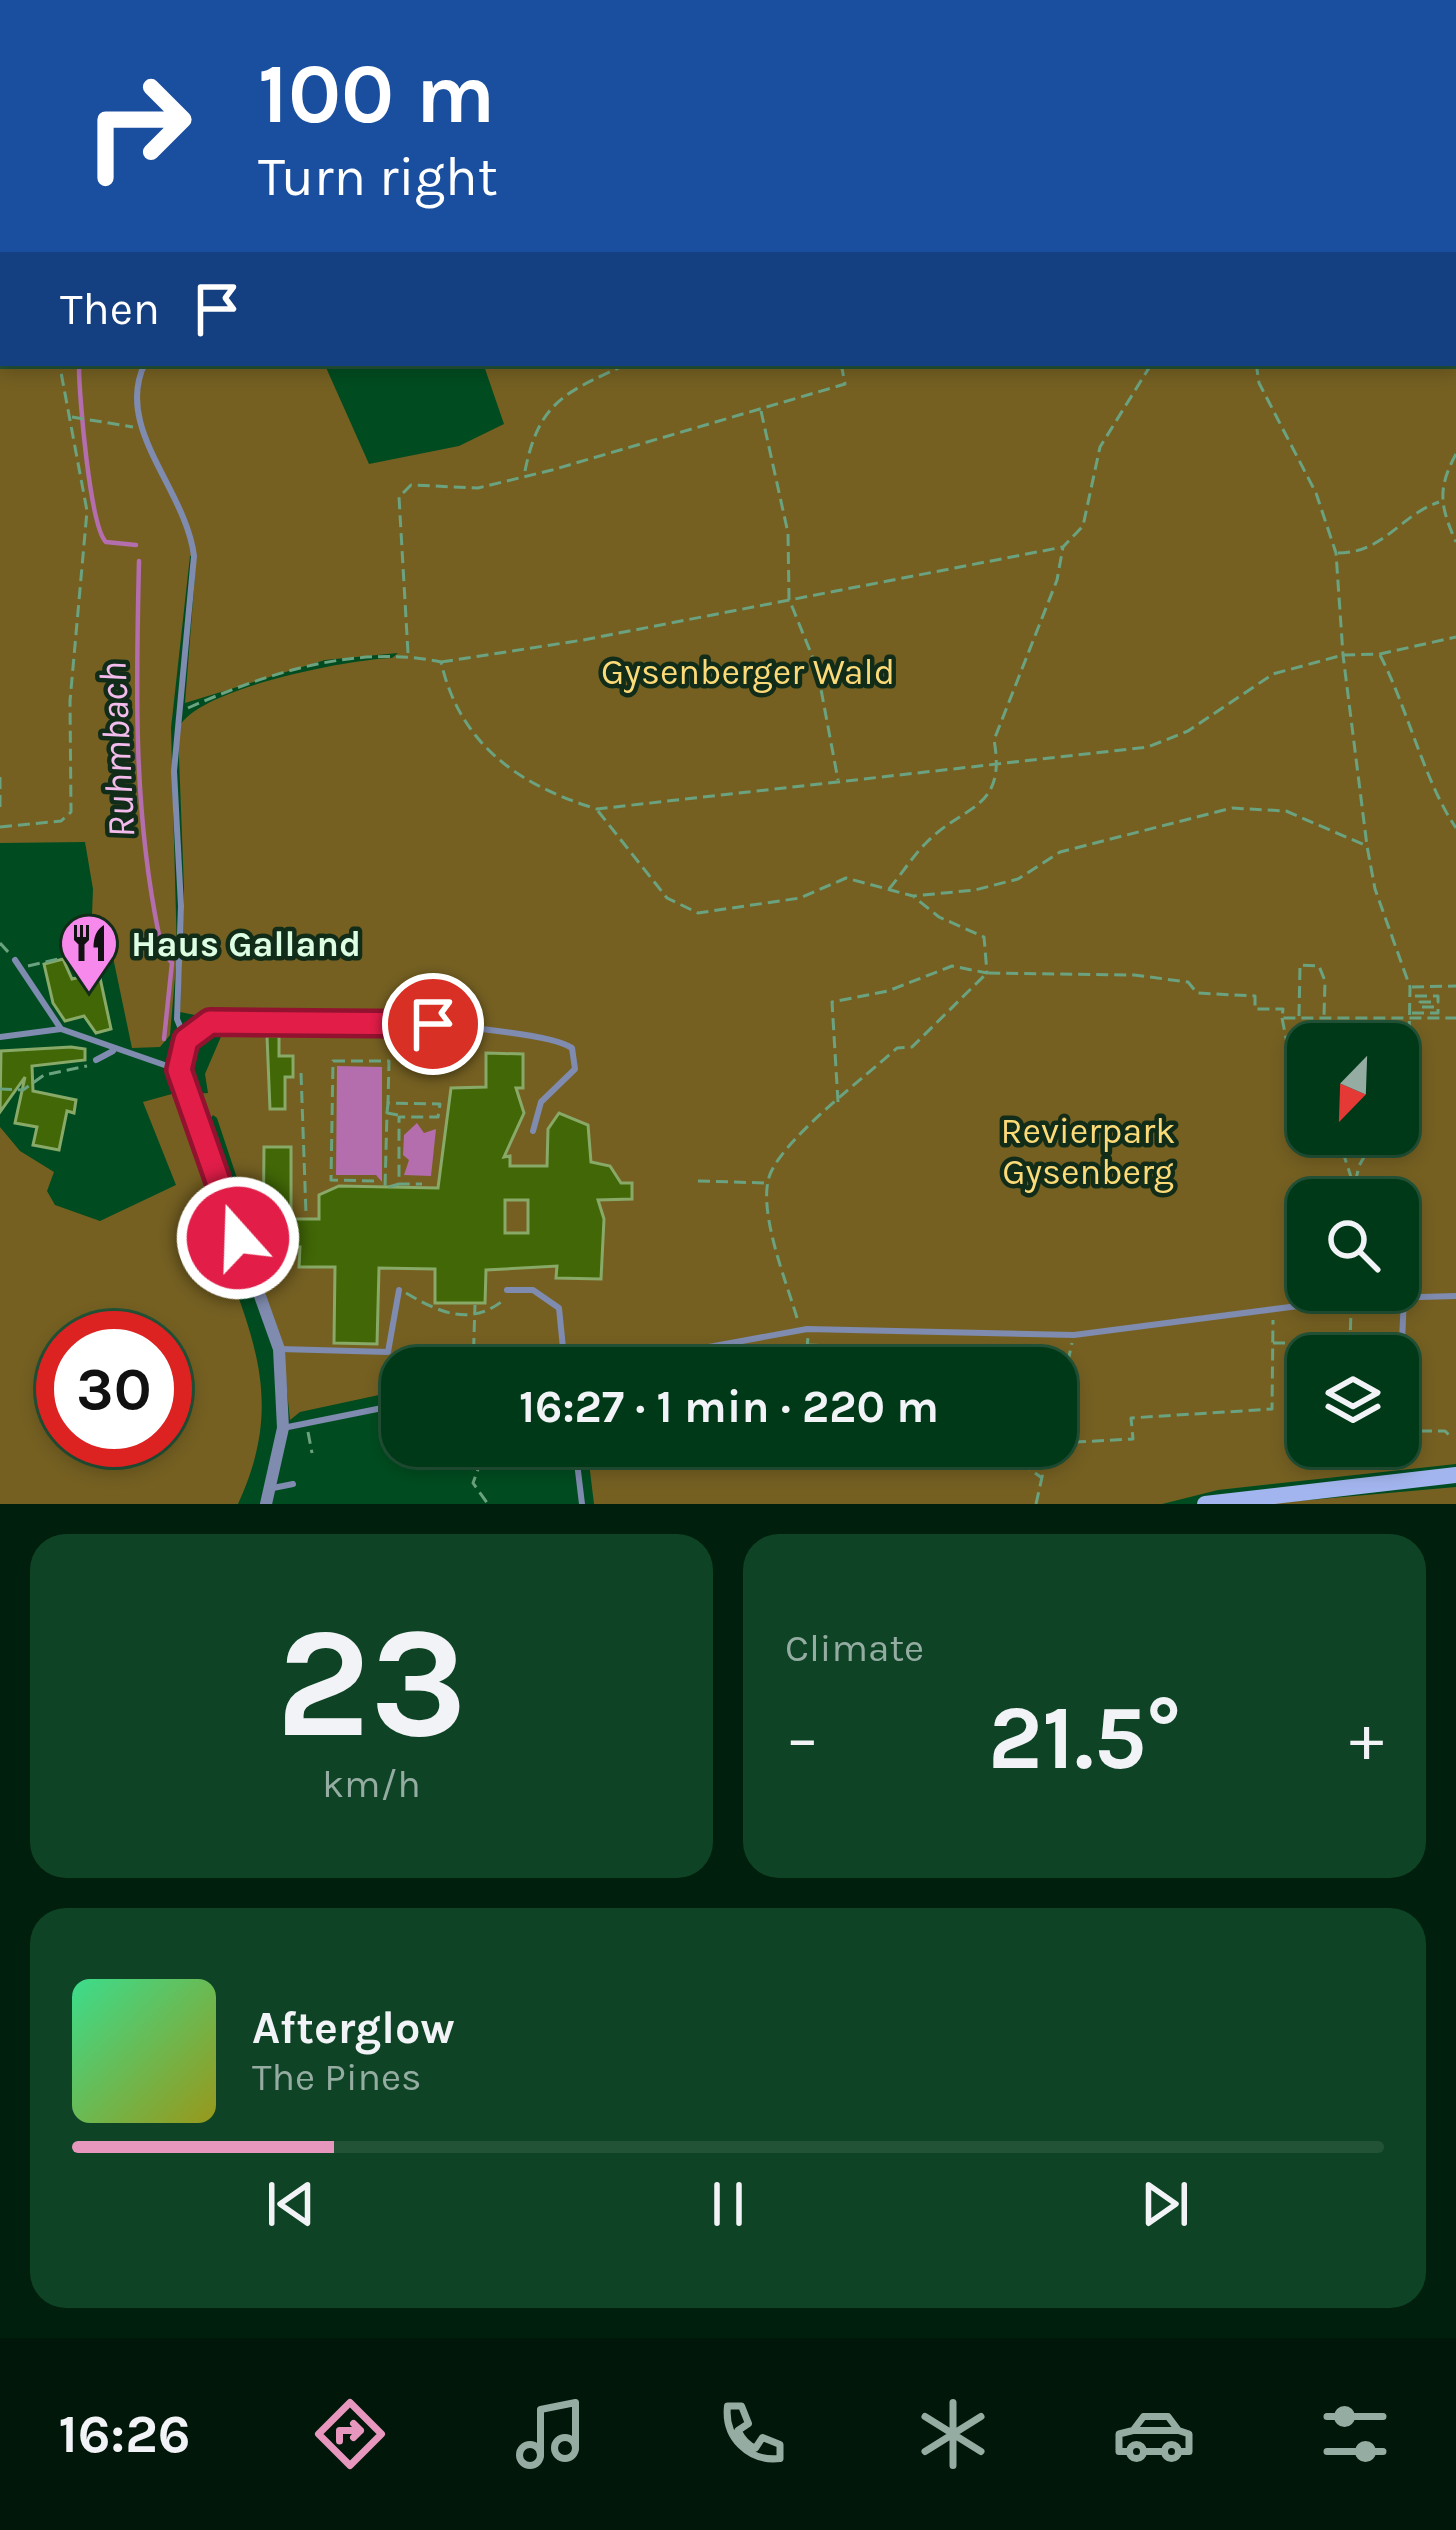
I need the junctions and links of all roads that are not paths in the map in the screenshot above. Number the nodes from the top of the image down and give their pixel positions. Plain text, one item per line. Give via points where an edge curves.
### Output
1 (145, 366) edge
2 (15, 960) dead end
3 (61, 1029) junction
4 (0, 1037) edge
5 (186, 1040) junction
6 (113, 1051) junction
7 (96, 1060) road end
8 (179, 1070) junction
9 (533, 1131) dead end
10 (399, 1290) road end
11 (507, 1290) road end
12 (1419, 1296) edge
13 (1456, 1296) edge
14 (1287, 1309) edge
15 (564, 1347) edge
16 (710, 1347) edge
17 (279, 1349) junction
18 (381, 1408) edge
19 (284, 1428) junction
20 (578, 1467) edge
21 (1456, 1475) edge
22 (293, 1484) dead end
23 (272, 1488) junction
24 (266, 1504) edge
25 (582, 1504) edge
26 (1205, 1504) edge

1 - 5 lane via 134,394 141,430 190,529 176,714 177,1019
2 - 3 lane
3 - 4 lane
3 - 6 lane
5 - 8 street
5 - 9 lane via 210,1022 267,1021 433,1024 554,1039 572,1048 575,1070 541,1102
6 - 7 lane
6 - 8 lane
8 - 17 street
10 - 17 lane via 388,1352
11 - 15 lane via 533,1290 559,1308
12 - 13 lane
14 - 16 lane via 1074,1335 804,1330
17 - 19 street
18 - 19 lane
19 - 23 street
20 - 25 lane
21 - 26 street
22 - 23 lane
23 - 24 street

